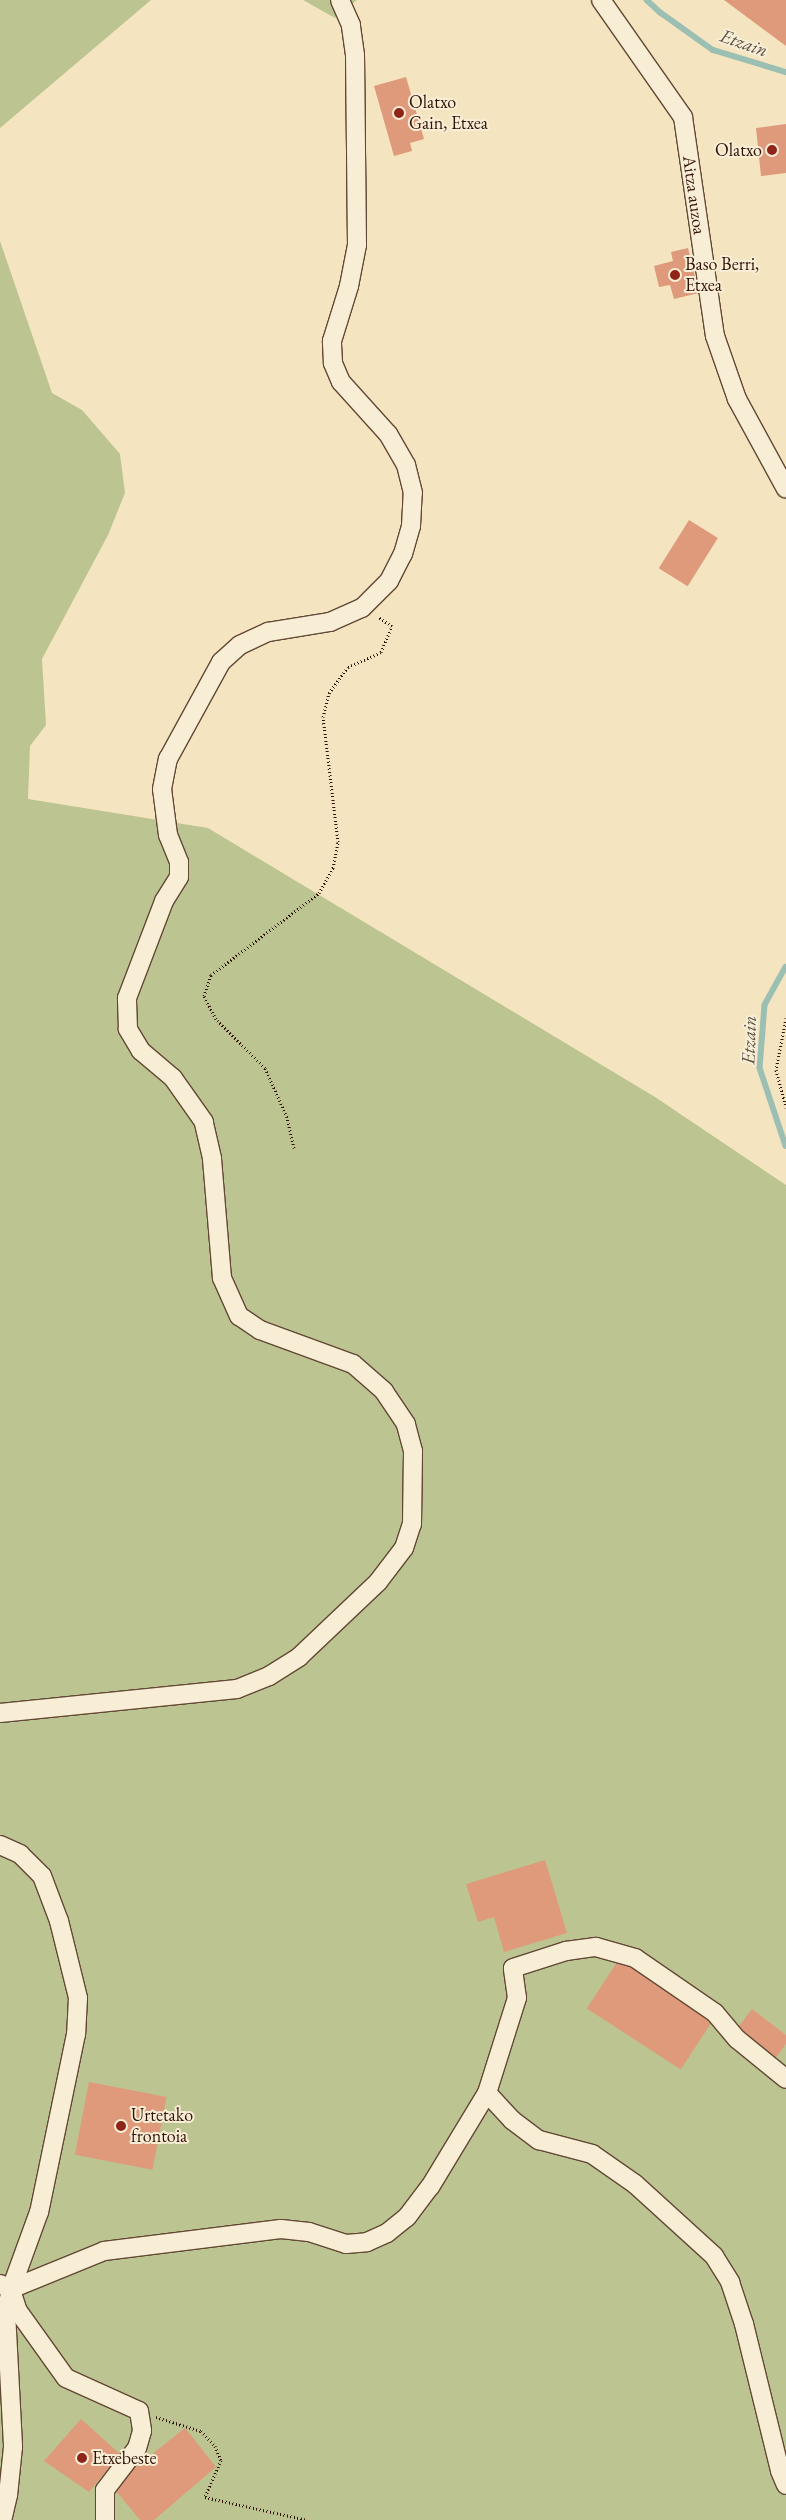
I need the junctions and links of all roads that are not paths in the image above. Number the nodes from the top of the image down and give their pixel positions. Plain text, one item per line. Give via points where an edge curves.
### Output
1 (340, 0) edge
2 (600, 0) edge
3 (786, 490) edge
4 (0, 1712) edge
5 (0, 1845) edge
6 (786, 2079) edge
7 (487, 2093) junction
8 (6, 2287) edge
9 (786, 2486) edge
10 (2, 2520) edge
11 (105, 2520) edge

1 - 4 street via 351,25 355,55 357,244 349,286 332,341 333,363 341,382 388,434 406,465 413,493 411,526 404,554 389,581 362,608 330,622 268,632 240,645 221,662 168,759 162,789 168,835 179,862 179,877 164,901 128,998 128,1030 141,1051 173,1078 204,1122 212,1158 222,1278 239,1316 260,1330 353,1364 384,1391 406,1424 413,1451 412,1524 404,1548 378,1582 299,1657 269,1676 238,1689
2 - 3 street, Aitza auzoa via 683,117 715,336 736,399
5 - 8 street via 20,1854 42,1876 59,1921 78,1998 76,2034 39,2212
6 - 7 street via 737,2039 715,2014 699,2002 635,1958 596,1947 566,1951 513,1968 516,1998
7 - 8 street via 430,2187 407,2217 387,2233 367,2242 346,2244 309,2232 281,2229 104,2251
7 - 9 street via 512,2120 540,2140 592,2154 636,2184 714,2256 730,2282 744,2324
8 - 10 street via 13,2447
8 - 11 street via 18,2311 66,2378 139,2411 142,2431 137,2448 104,2490

